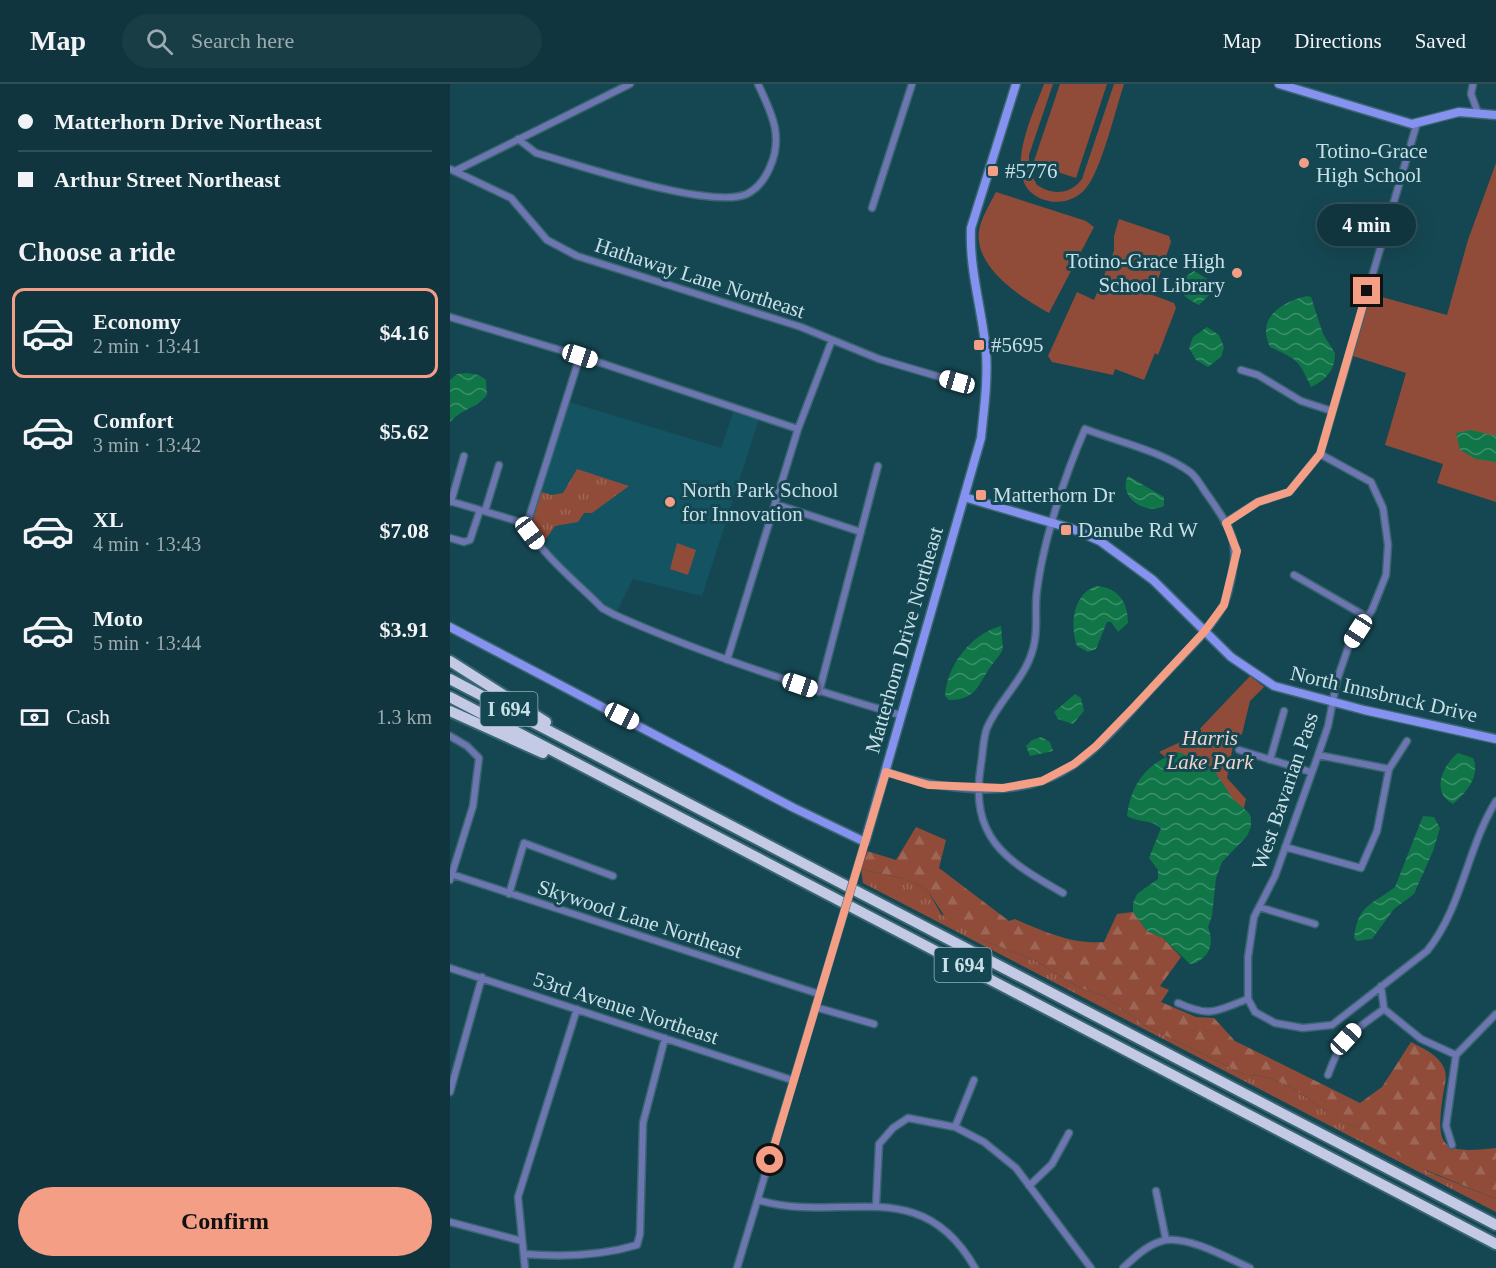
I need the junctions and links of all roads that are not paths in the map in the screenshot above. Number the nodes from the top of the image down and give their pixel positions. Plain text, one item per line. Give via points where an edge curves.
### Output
1 (630, 84) edge
2 (758, 84) edge
3 (912, 84) edge
4 (1016, 84) edge
5 (1279, 84) edge
6 (1473, 84) edge
7 (1478, 113) junction
8 (1496, 115) edge
9 (1417, 123) junction
10 (518, 139) junction
11 (453, 170) edge
12 (872, 208) dead end
13 (450, 317) edge
14 (832, 340) junction
15 (580, 356) junction
16 (1241, 370) dead end
17 (957, 382) dead end
18 (1332, 411) junction
19 (798, 429) junction
20 (1320, 454) junction
21 (464, 456) dead end
22 (499, 465) dead end
23 (878, 466) dead end
24 (964, 497) junction
25 (450, 502) edge
26 (775, 504) junction
27 (482, 511) junction
28 (1226, 523) junction
29 (527, 524) junction
30 (1053, 524) junction
31 (861, 532) junction
32 (450, 538) edge
33 (1294, 575) dead end
34 (1367, 617) junction
35 (450, 627) edge
36 (1204, 632) junction
37 (727, 660) junction
38 (450, 661) edge
39 (450, 679) edge
40 (819, 692) junction
41 (450, 697) edge
42 (1332, 702) junction
43 (450, 711) edge
44 (1284, 711) dead end
45 (900, 715) junction
46 (450, 736) edge
47 (567, 739) junction
48 (1496, 739) edge
49 (1407, 741) dead end
50 (1239, 750) dead end
51 (1318, 755) junction
52 (1270, 760) junction
53 (1389, 769) junction
54 (886, 772) junction
55 (1311, 772) junction
56 (977, 788) junction
57 (1496, 801) edge
58 (728, 842) junction
59 (866, 842) junction
60 (1285, 847) junction
61 (612, 876) dead end
62 (451, 878) edge
63 (1063, 893) dead end
64 (509, 894) junction
65 (1259, 907) junction
66 (1315, 924) dead end
67 (450, 968) edge
68 (482, 977) junction
69 (1381, 986) junction
70 (819, 994) junction
71 (1248, 999) junction
72 (1178, 1003) dead end
73 (815, 1007) junction
74 (578, 1009) junction
75 (1384, 1010) junction
76 (1496, 1014) edge
77 (874, 1024) dead end
78 (665, 1038) junction
79 (1456, 1054) junction
80 (1328, 1076) dead end
81 (792, 1080) junction
82 (974, 1080) dead end
83 (450, 1092) edge
84 (955, 1127) junction
85 (1069, 1133) dead end
86 (1452, 1145) dead end
87 (1029, 1186) junction
88 (1156, 1191) dead end
89 (758, 1200) junction
90 (876, 1206) junction
91 (450, 1222) edge
92 (1496, 1225) edge
93 (1166, 1240) junction
94 (522, 1241) junction
95 (1496, 1244) edge
96 (524, 1254) junction
97 (525, 1268) edge
98 (737, 1268) edge
99 (975, 1268) edge
100 (1091, 1268) edge
101 (1123, 1268) edge
102 (1251, 1268) edge

1 - 10 street
2 - 10 street via 774,116 777,136 774,158 763,182 746,194 728,198 697,196 536,153
3 - 12 street
4 - 24 street, Matterhorn Drive Northeast via 971,228 970,253 986,351 986,396 981,438
5 - 9 street via 1381,116
6 - 7 street via 1471,94
7 - 8 street
7 - 9 street via 1459,112
9 - 18 street
10 - 11 street
11 - 14 street, Hathaway Lane Northeast via 511,198 547,240 577,256
13 - 15 street
14 - 17 street, Hathaway Lane Northeast via 879,359
14 - 19 street
15 - 19 street
15 - 29 street
16 - 18 street via 1258,375 1301,401
18 - 20 street
19 - 26 street
20 - 28 street via 1289,492 1258,502
20 - 34 street, West Bavarian Pass via 1371,482 1383,508 1388,545 1386,575
21 - 25 street
22 - 27 street
23 - 31 street
24 - 30 street, North Innsbruck Drive
24 - 45 street, Matterhorn Drive Northeast
25 - 27 street
26 - 31 street
26 - 37 street
27 - 29 street
27 - 32 street via 470,540
28 - 30 street via 1192,474 1085,429
28 - 36 street via 1237,551 1224,605
29 - 37 street via 540,547 602,608 675,642
30 - 36 street, North Innsbruck Drive via 1082,533 1124,556
30 - 56 street via 1036,593 1038,626 1034,649 1026,669 987,728
31 - 40 street
33 - 34 street
34 - 42 street, West Bavarian Pass via 1349,645
35 - 59 street
36 - 42 street, North Innsbruck Drive via 1231,657 1274,686
36 - 56 street via 1096,746 1074,764 1042,781
37 - 40 street
38 - 47 highway via 544,720
39 - 47 highway, I 694
40 - 45 street
41 - 58 highway, I 694
42 - 48 street, North Innsbruck Drive
42 - 51 street, West Bavarian Pass
43 - 58 highway
44 - 52 street
45 - 54 street, Matterhorn Drive Northeast
46 - 62 street via 479,758 473,806
47 - 92 highway, I 694
49 - 53 street
50 - 52 street
51 - 53 street
51 - 55 street, West Bavarian Pass
52 - 55 street
53 - 60 street via 1377,831 1360,868
54 - 56 street via 928,785
54 - 59 street, Matterhorn Drive Northeast
55 - 60 street, West Bavarian Pass
56 - 63 street via 984,825 998,850
57 - 69 street via 1482,826 1440,936 1428,951
58 - 95 highway, I 694
59 - 70 street, Matterhorn Drive Northeast, bridge
60 - 65 street, West Bavarian Pass
61 - 64 street via 524,843
62 - 64 street, Skywood Lane Northeast
64 - 70 street, Skywood Lane Northeast
65 - 66 street
65 - 71 street, West Bavarian Pass via 1248,957
67 - 68 street, 53rd Avenue Northeast
68 - 74 street, 53rd Avenue Northeast
68 - 83 street
69 - 71 street via 1332,1025 1303,1029 1275,1023 1255,1012
69 - 75 street
70 - 73 street, Matterhorn Drive Northeast
71 - 72 street via 1212,1013
73 - 77 street
73 - 81 street, Matterhorn Drive Northeast
74 - 78 street, 53rd Avenue Northeast
74 - 94 street via 518,1197
75 - 79 street via 1421,1039
75 - 80 street via 1354,1030 1338,1048
76 - 79 street
78 - 81 street, 53rd Avenue Northeast
78 - 96 street via 643,1123 640,1234 636,1245 611,1253
79 - 86 street via 1446,1126
81 - 89 street, Matterhorn Drive Northeast
82 - 84 street
84 - 87 street via 984,1142 1016,1168
84 - 90 street via 908,1118 893,1128 879,1144
85 - 87 street via 1052,1164
87 - 100 street
88 - 93 street
89 - 90 street via 778,1206 816,1208
89 - 98 street, Matterhorn Drive Northeast
90 - 99 street via 922,1215 948,1234
91 - 94 street
93 - 101 street via 1142,1251
93 - 102 street via 1195,1244
94 - 96 street
96 - 97 street

